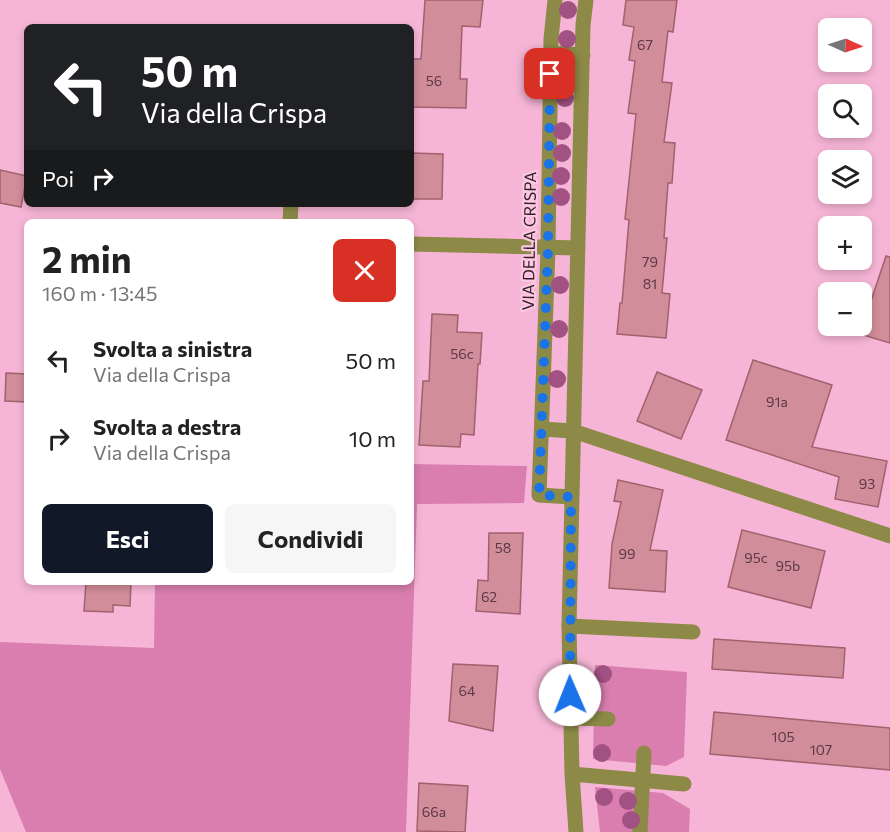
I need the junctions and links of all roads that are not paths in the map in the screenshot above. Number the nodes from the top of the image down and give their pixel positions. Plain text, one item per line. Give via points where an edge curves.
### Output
1 (555, 0) edge
2 (586, 0) edge
3 (550, 53) junction
4 (583, 55) junction
5 (414, 244) edge
6 (578, 248) junction
7 (548, 249) junction
8 (542, 429) junction
9 (573, 430) junction
10 (571, 497) junction
11 (890, 536) edge
12 (569, 626) junction
13 (693, 632) dead end
14 (570, 718) junction
15 (608, 719) dead end
16 (644, 753) dead end
17 (572, 774) junction
18 (643, 779) junction
19 (684, 784) dead end
20 (576, 832) edge
21 (640, 832) edge

1 - 3 street, VIA DELLA CRISPA
2 - 4 street
3 - 4 street
3 - 7 street, VIA DELLA CRISPA
4 - 6 street
5 - 7 street
6 - 7 street
6 - 9 street
7 - 8 street, VIA DELLA CRISPA
8 - 9 street
8 - 10 street, VIA DELLA CRISPA via 539,495
9 - 10 street
9 - 11 street
10 - 12 street
12 - 13 street
12 - 14 street
14 - 15 street
14 - 17 street
16 - 18 street
17 - 18 street
17 - 20 street
18 - 19 street
18 - 21 street

